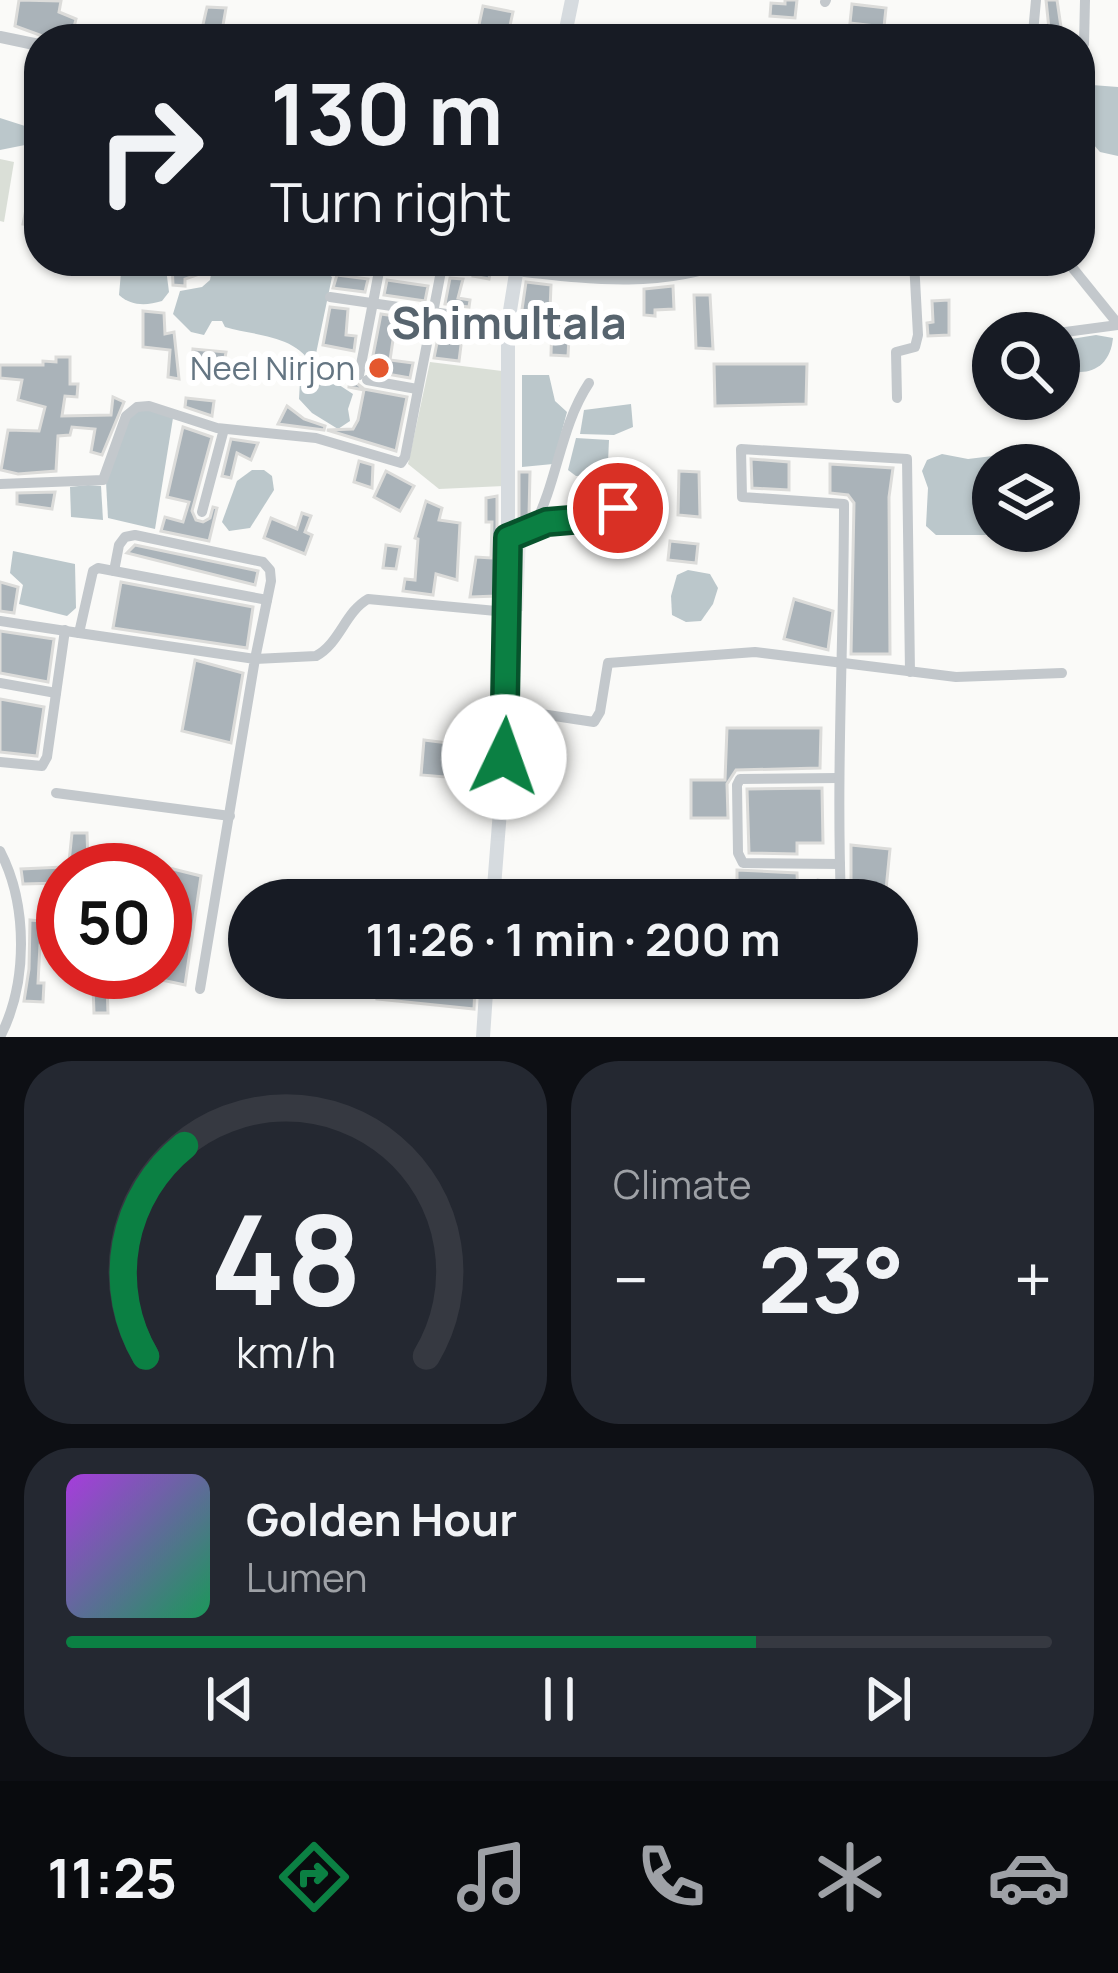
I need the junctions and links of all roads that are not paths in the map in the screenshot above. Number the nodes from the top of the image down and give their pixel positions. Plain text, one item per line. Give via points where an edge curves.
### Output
1 (378, 276) edge
2 (440, 276) edge
3 (515, 276) edge
4 (571, 276) edge
5 (672, 276) edge
6 (911, 276) edge
7 (1079, 276) edge
8 (329, 297) dead end
9 (372, 304) junction
10 (431, 313) junction
11 (508, 323) junction
12 (1118, 325) edge
13 (1080, 330) edge
14 (589, 383) dead end
15 (418, 389) junction
16 (898, 398) dead end
17 (224, 429) junction
18 (0, 484) edge
19 (632, 484) dead end
20 (202, 512) dead end
21 (534, 526) junction
22 (508, 538) junction
23 (114, 571) junction
24 (267, 600) junction
25 (508, 612) junction
26 (0, 621) edge
27 (72, 632) junction
28 (255, 659) junction
29 (844, 664) junction
30 (910, 672) junction
31 (1062, 673) dead end
32 (0, 683) edge
33 (56, 693) junction
34 (508, 709) junction
35 (0, 762) edge
36 (838, 778) junction
37 (56, 793) dead end
38 (230, 816) junction
39 (0, 850) edge
40 (840, 864) junction
41 (4, 874) edge
42 (495, 879) edge
43 (841, 879) edge
44 (200, 988) dead end
45 (486, 999) edge
46 (0, 1037) edge
47 (483, 1037) edge

1 - 9 street
2 - 10 street
3 - 11 main road
4 - 5 street
6 - 16 street via 918,335 914,347 896,352
7 - 12 street
8 - 9 street
9 - 10 street
9 - 15 street via 363,377
10 - 11 street
10 - 15 street
11 - 22 main road
12 - 13 street
14 - 21 street via 570,415
15 - 17 street via 400,463 316,438
17 - 18 street via 137,407 126,416 103,480
17 - 20 street
19 - 21 street via 608,515
21 - 22 street
22 - 25 main road
23 - 24 street
23 - 24 street via 118,545 135,535 262,562 271,581
23 - 27 street via 93,571
24 - 28 street
25 - 28 street via 368,599 325,652
25 - 34 main road
26 - 27 street
27 - 28 street
27 - 33 street
28 - 38 street
29 - 30 street
29 - 30 street via 844,504 742,497 741,449 907,459
29 - 34 street via 755,652 618,660 606,665 594,722
29 - 36 street
30 - 31 street
32 - 33 street
33 - 35 street via 42,766
34 - 42 main road
36 - 40 street
36 - 40 street via 737,785 743,863
37 - 38 street
38 - 44 street
39 - 41 street
40 - 43 street
41 - 46 street via 20,963
45 - 47 main road

